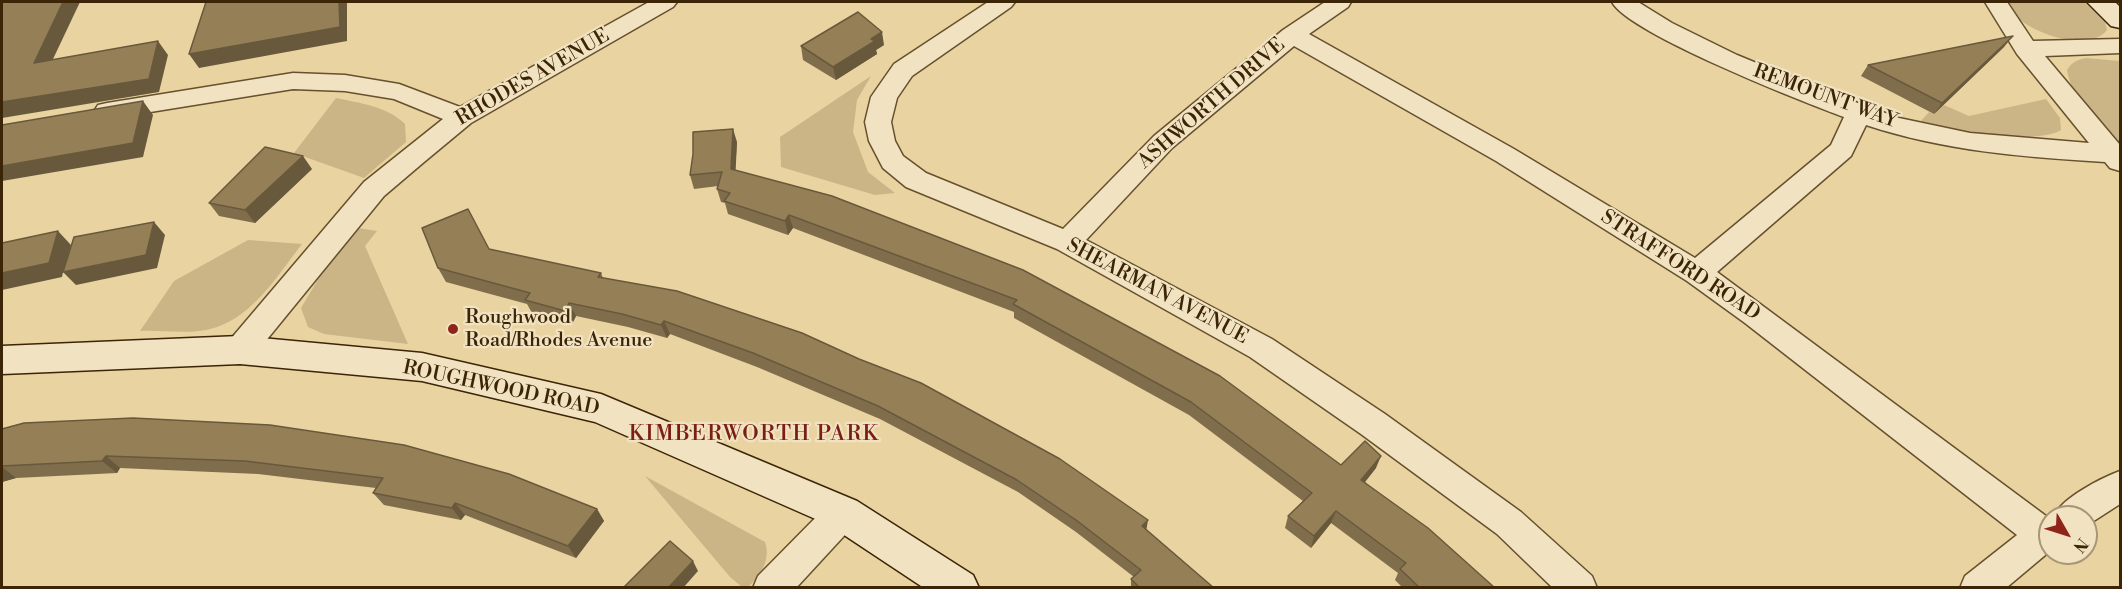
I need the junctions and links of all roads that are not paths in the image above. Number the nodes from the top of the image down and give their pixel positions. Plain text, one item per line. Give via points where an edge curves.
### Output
1 (665, 2) edge
2 (1003, 2) edge
3 (1340, 2) edge
4 (1623, 2) edge
5 (1996, 2) edge
6 (2100, 2) edge
7 (2121, 20) edge
8 (1292, 35) junction
9 (2121, 46) edge
10 (2026, 49) junction
11 (88, 114) edge
12 (1858, 114) junction
13 (462, 117) junction
14 (2117, 157) edge
15 (1067, 242) junction
16 (1696, 273) junction
17 (240, 350) junction
18 (2, 360) edge
19 (2121, 486) edge
20 (2090, 505) edge
21 (843, 513) junction
22 (2038, 516) edge
23 (2038, 540) edge
24 (771, 588) edge
25 (959, 588) edge
26 (1580, 588) edge
27 (1978, 588) edge

1 - 13 street, RHODES AVENUE
2 - 15 street, SHEARMAN AVENUE via 903,70 884,97 878,122 882,141 894,162 916,180
3 - 8 street, ASHWORTH DRIVE
4 - 12 street, REMOUNT WAY via 1746,68
5 - 10 street
6 - 7 street
8 - 15 street, ASHWORTH DRIVE via 1163,142
8 - 16 street, STRAFFORD ROAD via 1505,155
9 - 10 street
10 - 14 street
11 - 13 street via 293,81 345,83 399,92
12 - 14 street, REMOUNT WAY via 1947,139
12 - 16 street via 1842,150
13 - 17 street, RHODES AVENUE via 374,189
15 - 26 street, SHEARMAN AVENUE via 1270,354 1509,523
16 - 22 street, STRAFFORD ROAD
17 - 18 street, ROUGHWOOD ROAD
17 - 21 street, ROUGHWOOD ROAD via 422,368 601,409
19 - 20 street
21 - 24 street
21 - 25 street, ROUGHWOOD ROAD
23 - 27 street

